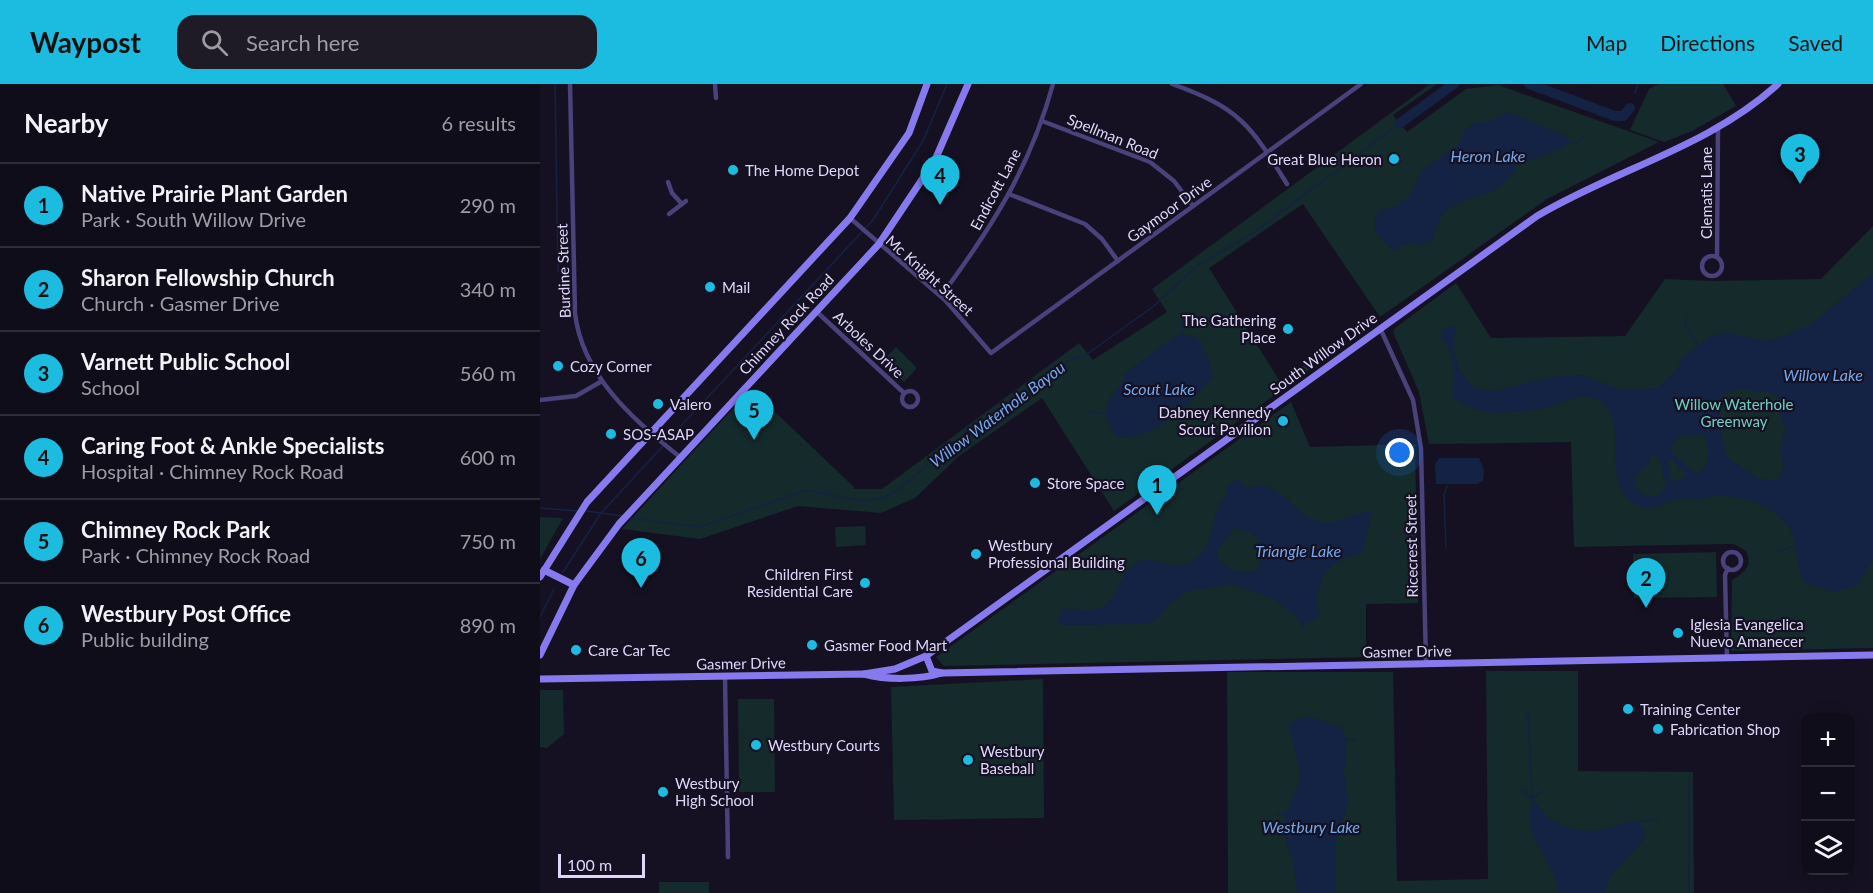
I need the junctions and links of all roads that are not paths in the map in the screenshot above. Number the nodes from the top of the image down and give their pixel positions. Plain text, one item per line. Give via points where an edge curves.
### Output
1 (570, 84) edge
2 (715, 84) edge
3 (927, 84) edge
4 (968, 84) edge
5 (1053, 84) edge
6 (1172, 84) edge
7 (1361, 84) edge
8 (1778, 84) edge
9 (716, 98) dead end
10 (1042, 121) junction
11 (1719, 129) junction
12 (1267, 152) junction
13 (668, 182) dead end
14 (1287, 184) dead end
15 (1009, 194) junction
16 (1193, 206) junction
17 (669, 214) dead end
18 (853, 221) junction
19 (876, 241) junction
20 (1717, 257) junction
21 (1118, 261) junction
22 (940, 296) junction
23 (817, 312) junction
24 (1380, 328) junction
25 (991, 353) joint
26 (602, 381) junction
27 (904, 393) dead end
28 (540, 400) edge
29 (650, 431) junction
30 (677, 454) junction
31 (1728, 568) dead end
32 (542, 574) edge
33 (574, 585) junction
34 (540, 655) edge
35 (1873, 655) edge
36 (926, 656) junction
37 (1727, 658) junction
38 (1425, 664) junction
39 (942, 673) junction
40 (864, 674) junction
41 (724, 677) junction
42 (540, 679) edge
43 (728, 857) dead end

1 - 26 street, Burdine Street via 575,313 581,342
2 - 9 street
3 - 18 street, Chimney Rock Road via 909,133
4 - 19 street, Chimney Rock Road via 935,159
5 - 10 street, Endicott Lane
6 - 12 street via 1234,113
7 - 12 street, Gaymoor Drive
8 - 11 street, South Willow Drive
10 - 15 street, Endicott Lane
10 - 16 street, Spellman Road via 1150,162 1174,181
11 - 20 street, Clematis Lane
11 - 24 street, South Willow Drive via 1556,205
12 - 14 street
12 - 16 street, Gaymoor Drive
13 - 17 street via 675,198 684,202
15 - 21 street via 1085,224 1102,238
15 - 22 street, Endicott Lane via 986,236
16 - 21 street, Gaymoor Drive
18 - 19 street, Mc Knight Street
18 - 29 street, Chimney Rock Road
19 - 22 street, Mc Knight Street
19 - 23 street, Chimney Rock Road
20 - 20 street, Clematis Lane via 1703,260 1702,270 1707,275 1716,276 1722,269
21 - 25 street, Gaymoor Drive
22 - 25 street, Mc Knight Street
23 - 27 street, Arboles Drive
23 - 30 street, Chimney Rock Road
24 - 36 street, South Willow Drive
24 - 38 street, Ricecrest Street via 1413,400 1421,448
26 - 28 street via 576,396
26 - 29 street, Burdine Street
29 - 30 street, Burdine Street
29 - 32 street, Chimney Rock Road via 574,519
30 - 33 street, Chimney Rock Road via 618,524
31 - 37 street
32 - 33 street
33 - 34 street, Chimney Rock Road
35 - 37 street, Gasmer Drive
36 - 39 street via 932,670
36 - 40 street, South Willow Drive via 895,669
37 - 38 street, Gasmer Drive
38 - 39 street, Gasmer Drive
39 - 40 street, Gasmer Drive via 876,677
40 - 41 street, Gasmer Drive
41 - 42 street, Gasmer Drive
41 - 43 street

